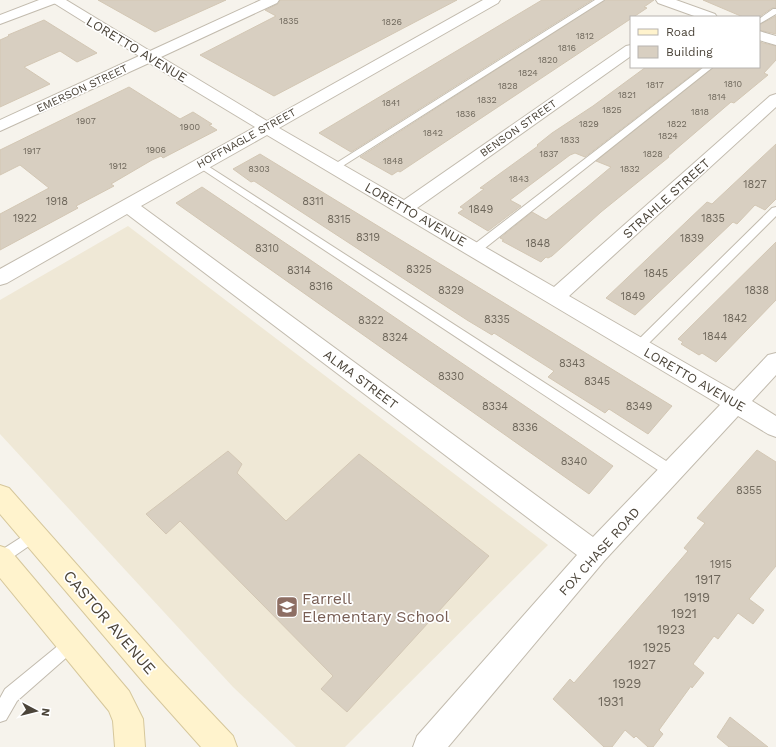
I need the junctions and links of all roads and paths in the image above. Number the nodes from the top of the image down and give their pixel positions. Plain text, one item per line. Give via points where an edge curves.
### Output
1 (20, 0) edge
2 (51, 0) edge
3 (56, 0) edge
4 (272, 0) edge
5 (493, 0) edge
6 (600, 0) edge
7 (663, 0) edge
8 (0, 8) edge
9 (687, 8) edge
10 (776, 11) edge
11 (707, 16) edge
12 (0, 20) edge
13 (760, 21) edge
14 (760, 35) edge
15 (776, 41) edge
16 (630, 50) edge
17 (150, 56) junction
18 (708, 68) edge
19 (776, 99) edge
20 (0, 126) edge
21 (266, 127) junction
22 (200, 164) junction
23 (335, 167) junction
24 (127, 205) junction
25 (405, 208) junction
26 (776, 210) edge
27 (476, 249) junction
28 (0, 278) edge
29 (556, 296) junction
30 (638, 346) junction
31 (776, 361) edge
32 (737, 403) junction
33 (776, 427) edge
34 (672, 472) junction
35 (0, 496) edge
36 (34, 534) junction
37 (595, 553) junction
38 (0, 559) edge
39 (70, 644) junction
40 (0, 714) edge
41 (130, 747) edge
42 (222, 747) edge
43 (428, 747) edge

1 - 8 street
2 - 12 street
3 - 17 street, LORETTO AVENUE
4 - 17 street, EMERSON STREET
5 - 21 street, HOFFNAGLE STREET
6 - 23 lane
7 - 9 street
9 - 11 street
10 - 13 lane
14 - 15 street
16 - 25 street, BENSON STREET
17 - 20 street, EMERSON STREET
17 - 21 street, LORETTO AVENUE
18 - 27 lane
19 - 29 street, STRAHLE STREET
21 - 22 street, HOFFNAGLE STREET
21 - 23 street, LORETTO AVENUE
22 - 24 street, HOFFNAGLE STREET
22 - 34 lane
23 - 25 street, LORETTO AVENUE
24 - 28 street, HOFFNAGLE STREET
24 - 37 street, ALMA STREET
25 - 27 street, LORETTO AVENUE
26 - 30 lane
27 - 29 street, LORETTO AVENUE
29 - 30 street, LORETTO AVENUE
30 - 32 street, LORETTO AVENUE
31 - 32 street, FOX CHASE ROAD
32 - 33 street, LORETTO AVENUE
32 - 34 street, FOX CHASE ROAD
34 - 37 street, FOX CHASE ROAD
35 - 36 main road, CASTOR AVENUE
36 - 38 lane
36 - 42 main road, CASTOR AVENUE via 154,673
37 - 43 street, FOX CHASE ROAD
38 - 39 main road
39 - 40 lane via 11,695
39 - 41 main road via 119,701 128,719

